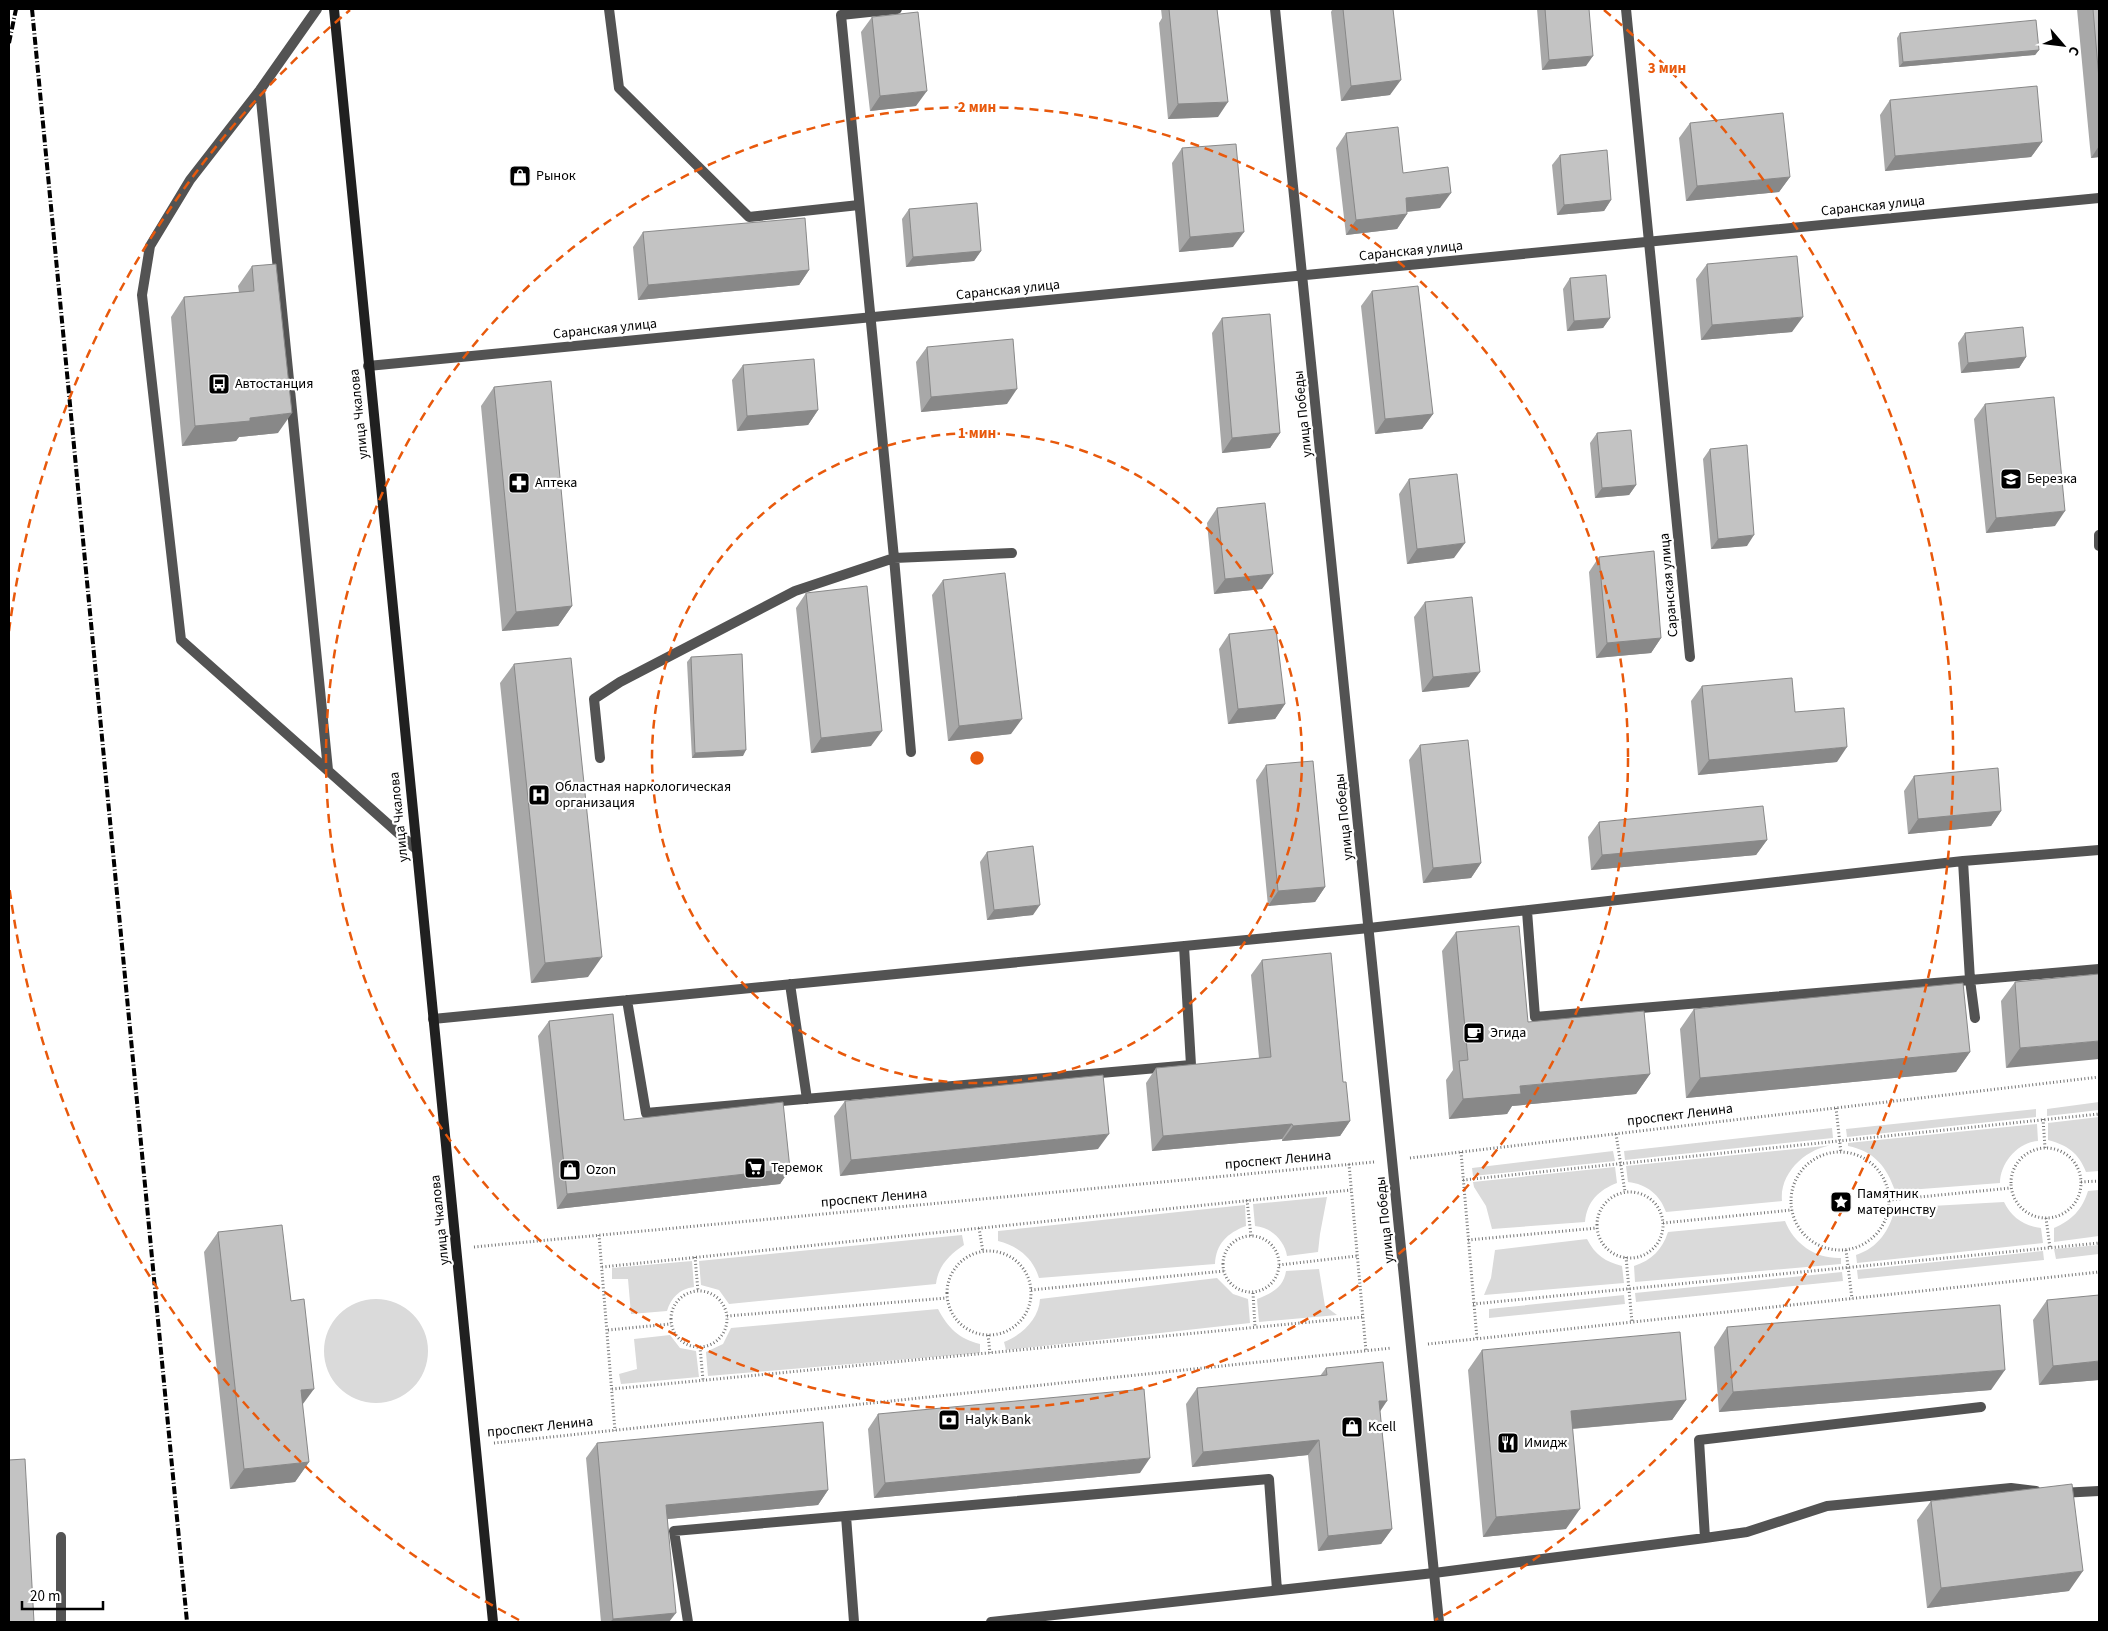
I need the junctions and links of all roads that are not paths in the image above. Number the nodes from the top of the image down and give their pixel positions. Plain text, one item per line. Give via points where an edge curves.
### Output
1 (317, 9) edge
2 (334, 9) edge
3 (609, 9) edge
4 (898, 9) edge
5 (1275, 9) edge
6 (1626, 9) edge
7 (260, 90) junction
8 (2099, 198) edge
9 (859, 205) junction
10 (1650, 241) junction
11 (1303, 275) junction
12 (870, 317) junction
13 (368, 366) junction
14 (2099, 535) edge
15 (2099, 546) edge
16 (1012, 553) dead end
17 (894, 558) junction
18 (1690, 656) dead end
19 (911, 752) dead end
20 (600, 758) dead end
21 (328, 770) junction
22 (415, 848) junction
23 (2099, 850) edge
24 (1963, 861) junction
25 (1527, 911) junction
26 (1369, 928) junction
27 (1184, 946) junction
28 (2099, 969) edge
29 (1970, 980) junction
30 (790, 984) junction
31 (627, 1000) junction
32 (1975, 1018) dead end
33 (433, 1019) junction
34 (807, 1099) junction
35 (1981, 1407) dead end
36 (2099, 1491) edge
37 (846, 1516) junction
38 (61, 1536) dead end
39 (1705, 1538) junction
40 (1434, 1572) junction
41 (1278, 1590) junction
42 (1050, 1619) edge
43 (61, 1622) edge
44 (493, 1622) edge
45 (688, 1622) edge
46 (854, 1622) edge
47 (991, 1622) edge
48 (1439, 1622) edge

1 - 7 street
2 - 13 main road, улица Чкалова
3 - 9 street via 619,88 749,217
4 - 9 street via 841,15
5 - 11 street, улица Победы
6 - 10 street, Саранская улица
7 - 21 street
7 - 21 street via 190,180 150,246 142,295 181,640
8 - 10 street, Саранская улица
9 - 12 street
10 - 11 street, Саранская улица
10 - 18 street, Саранская улица
11 - 12 street, Саранская улица
11 - 26 street, улица Победы
12 - 13 street, Саранская улица
12 - 17 street
13 - 22 main road, улица Чкалова
14 - 15 street
16 - 17 street
17 - 19 street
17 - 20 street via 795,592 620,682 594,699
21 - 22 street
22 - 33 main road, улица Чкалова
23 - 24 street
24 - 25 street
24 - 29 street
25 - 26 street
25 - 29 street via 1535,1017
26 - 27 street
26 - 40 street, улица Победы
27 - 30 street
27 - 34 street via 1192,1065
28 - 29 street
29 - 32 street
30 - 31 street
30 - 34 street
31 - 33 street
31 - 34 street via 646,1112
33 - 44 main road, улица Чкалова
35 - 39 street via 1699,1440
36 - 39 street via 2054,1493 2011,1488 1827,1506 1747,1532
37 - 41 street via 1269,1479
37 - 45 street via 674,1531
37 - 46 street
38 - 43 street
39 - 40 street
40 - 41 street
40 - 48 street, улица Победы
41 - 42 street
42 - 47 street

